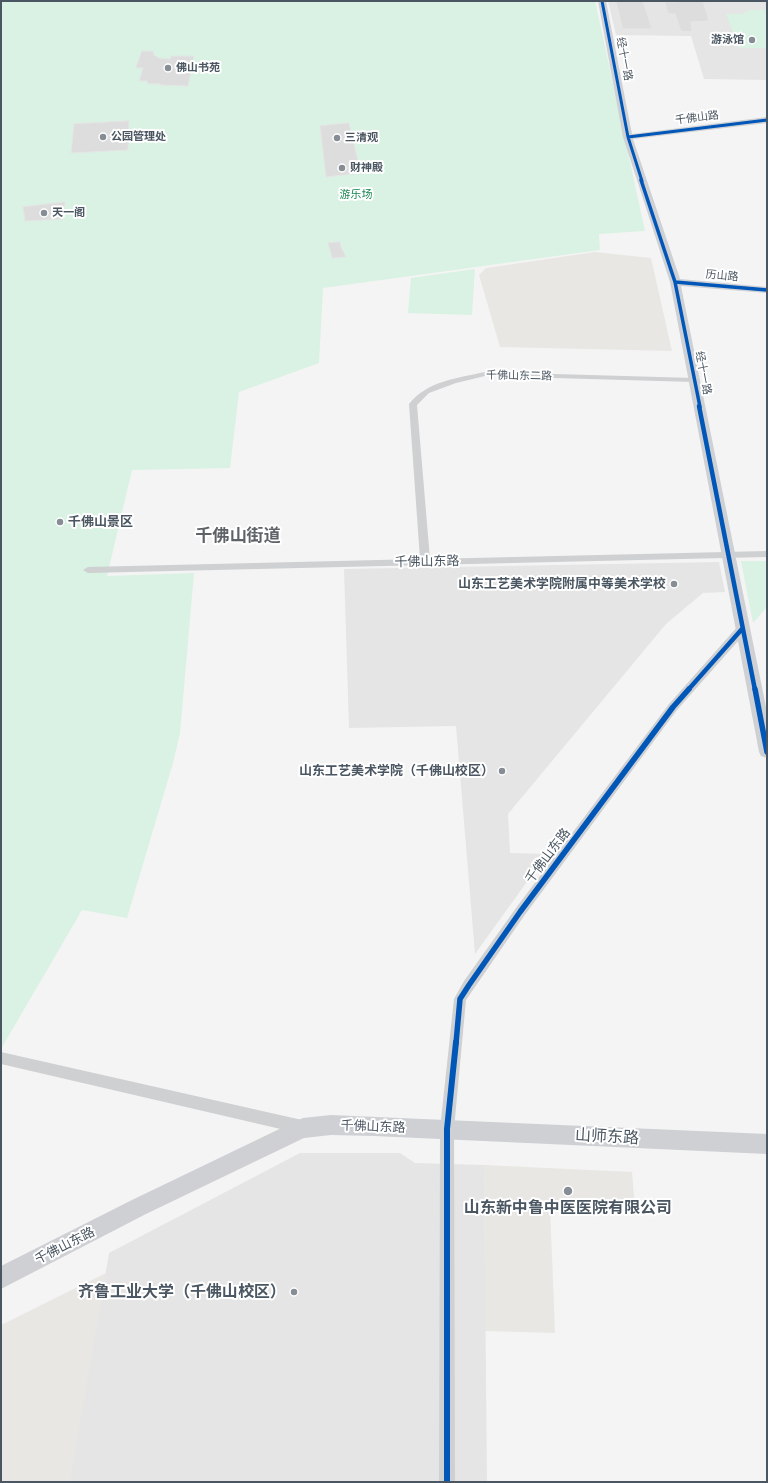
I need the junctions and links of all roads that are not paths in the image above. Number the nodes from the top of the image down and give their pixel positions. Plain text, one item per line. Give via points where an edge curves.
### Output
1 (602, 1) edge
2 (767, 120) edge
3 (628, 137) junction
4 (675, 282) junction
5 (767, 290) edge
6 (694, 380) junction
7 (767, 554) edge
8 (728, 556) junction
9 (424, 562) junction
10 (88, 570) dead end
11 (742, 629) junction
12 (767, 752) edge
13 (1, 1058) edge
14 (303, 1128) junction
15 (448, 1129) junction
16 (767, 1144) edge
17 (1, 1278) edge
18 (447, 1482) edge

1 - 3 street, 经十一路
2 - 3 street, 千佛山路
3 - 4 street, 经十一路
4 - 5 street, 历山路
4 - 6 street, 经十一路
6 - 8 street, 经十一路
6 - 9 street, 千佛山东二路 via 485,374 454,381 426,392 413,404
7 - 8 street, 千佛山东路
8 - 9 street, 千佛山东路
8 - 11 street, 经十一路
9 - 10 street, 千佛山东路
11 - 12 street, 经十一路
11 - 15 street, 千佛山东路 via 673,707 520,912 460,999
13 - 14 street
14 - 15 street, 千佛山东路 via 360,1126
14 - 17 street, 千佛山东路
15 - 16 street, 山师东路
15 - 18 street

